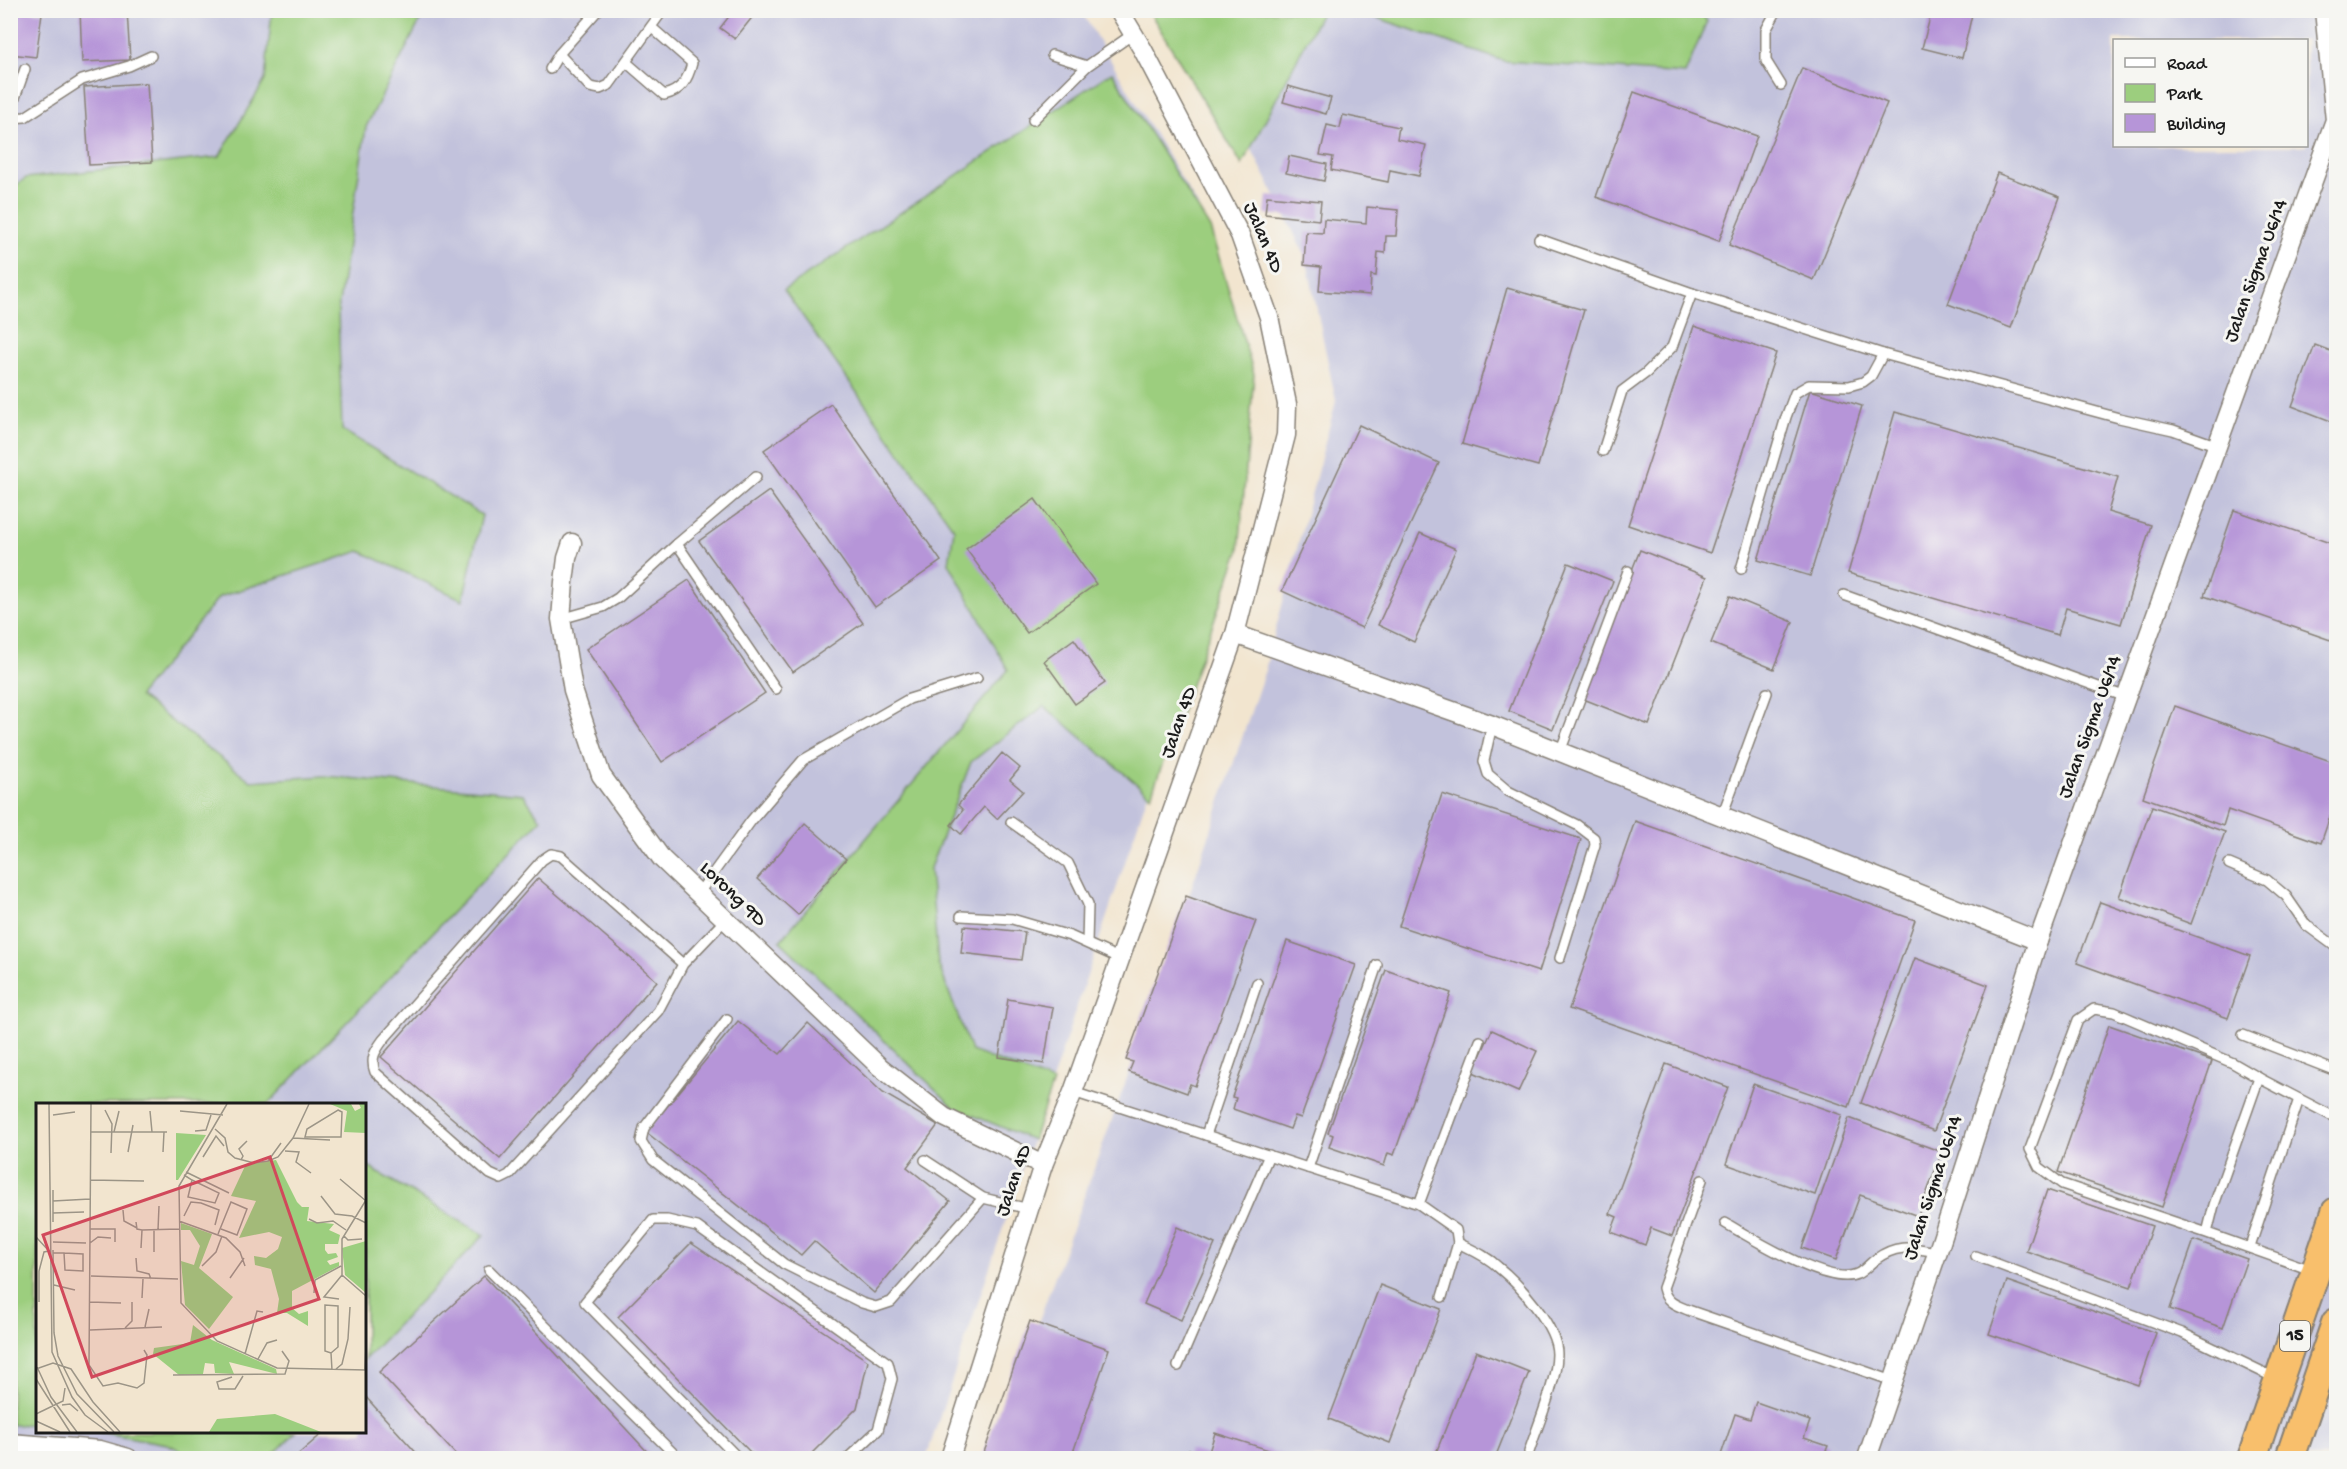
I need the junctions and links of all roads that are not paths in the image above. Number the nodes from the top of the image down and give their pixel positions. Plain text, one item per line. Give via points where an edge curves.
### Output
1 (598, 10) edge
2 (663, 10) edge
3 (1119, 10) edge
4 (1777, 10) edge
5 (2324, 10) edge
6 (651, 27) junction
7 (1133, 34) junction
8 (559, 54) junction
9 (1052, 55) dead end
10 (151, 56) dead end
11 (626, 62) junction
12 (1088, 66) junction
13 (25, 69) dead end
14 (550, 69) dead end
15 (1780, 85) dead end
16 (10, 112) edge
17 (10, 118) edge
18 (1033, 120) dead end
19 (1539, 239) dead end
20 (1692, 293) junction
21 (1883, 354) junction
22 (2218, 446) junction
23 (1603, 451) dead end
24 (756, 477) dead end
25 (572, 543) dead end
26 (676, 544) junction
27 (1741, 569) dead end
28 (1628, 571) dead end
29 (1844, 595) dead end
30 (561, 619) junction
31 (1235, 634) junction
32 (977, 678) dead end
33 (776, 689) dead end
34 (1767, 693) dead end
35 (2126, 697) junction
36 (1492, 725) junction
37 (1560, 752) junction
38 (1722, 816) junction
39 (1011, 822) dead end
40 (2229, 864) dead end
41 (698, 894) junction
42 (961, 916) dead end
43 (725, 920) junction
44 (2038, 941) junction
45 (1087, 943) junction
46 (2337, 947) edge
47 (1560, 958) dead end
48 (1121, 959) junction
49 (683, 964) junction
50 (1377, 965) dead end
51 (1257, 983) dead end
52 (727, 1019) dead end
53 (2243, 1035) dead end
54 (1480, 1041) dead end
55 (2337, 1071) edge
56 (2259, 1078) junction
57 (1073, 1092) junction
58 (2299, 1099) junction
59 (2337, 1119) edge
60 (1206, 1135) junction
61 (1269, 1155) junction
62 (925, 1160) dead end
63 (1043, 1164) junction
64 (1308, 1168) junction
65 (1702, 1180) dead end
66 (982, 1198) junction
67 (1419, 1204) junction
68 (1029, 1209) junction
69 (2337, 1212) edge
70 (1725, 1223) dead end
71 (2207, 1233) junction
72 (1458, 1243) junction
73 (2250, 1247) junction
74 (1938, 1252) junction
75 (1976, 1256) dead end
76 (489, 1270) dead end
77 (2316, 1272) junction
78 (1442, 1298) dead end
79 (2337, 1323) edge
80 (1178, 1366) dead end
81 (2280, 1380) junction
82 (1893, 1381) junction
83 (18, 1448) edge
84 (1528, 1452) dead end
85 (128, 1458) edge
86 (678, 1458) edge
87 (738, 1458) edge
88 (848, 1458) edge
89 (950, 1458) edge
90 (1867, 1458) edge
91 (2252, 1458) edge
92 (2290, 1458) edge

1 - 8 lane
2 - 6 lane
3 - 7 street, Jalan 4D
4 - 15 lane via 1766,30 1766,61
5 - 22 street, Jalan Sigma U6/14 via 2335,120
6 - 11 lane
6 - 11 lane via 692,63 689,76 676,92 664,95
7 - 12 lane
7 - 31 street, Jalan 4D via 1240,235 1269,318 1287,405 1286,435
8 - 11 lane via 590,87 600,89 609,85
8 - 14 lane
9 - 12 lane
10 - 17 lane via 82,80 25,117
12 - 18 lane
13 - 16 lane
19 - 20 lane
20 - 21 lane
20 - 23 lane via 1672,347 1622,391
21 - 22 lane via 2174,430
21 - 27 lane via 1871,376 1863,382 1849,386 1809,385 1795,393
22 - 35 street, Jalan Sigma U6/14
24 - 26 lane
25 - 30 street, Lorong 9D
26 - 30 lane via 603,608
26 - 33 lane
28 - 37 lane
29 - 35 lane
30 - 41 street, Lorong 9D via 573,690 601,776 662,860
31 - 36 street
31 - 48 street, Jalan 4D
32 - 41 lane via 909,699 803,760 751,821
34 - 38 lane
35 - 44 street, Jalan Sigma U6/14
36 - 37 street
36 - 47 lane via 1484,761 1488,774 1508,791 1577,825 1594,838
37 - 38 street
38 - 44 street
39 - 45 lane via 1068,863 1088,904
40 - 46 lane via 2267,880 2286,896 2306,925
41 - 43 street, Lorong 9D
42 - 45 lane via 1012,920
43 - 49 lane
43 - 63 street, Lorong 9D via 880,1067 944,1117
44 - 74 street, Jalan Sigma U6/14
45 - 48 lane
48 - 57 street, Jalan 4D
49 - 49 lane via 658,1011 509,1175 501,1179 490,1174 375,1072 374,1052 383,1040 551,854 561,856
50 - 64 lane
51 - 60 lane
52 - 66 lane via 644,1128 641,1141 653,1160 784,1264 876,1308 891,1302
53 - 55 lane
54 - 67 lane
56 - 58 lane
56 - 71 lane
56 - 71 lane via 2125,1016 2094,1009 2078,1020 2030,1149 2038,1167 2062,1184
57 - 60 lane
57 - 63 street, Jalan 4D
58 - 59 lane
58 - 73 lane
60 - 61 lane
61 - 64 lane
61 - 80 lane
62 - 66 lane
63 - 68 street, Jalan 4D
64 - 67 lane
65 - 82 lane via 1663,1288 1664,1296 1688,1310
66 - 68 lane
67 - 72 lane via 1456,1230
68 - 89 street, Jalan 4D
69 - 77 highway, 15
70 - 74 lane via 1822,1273 1842,1276 1857,1274 1890,1250 1905,1246
71 - 73 lane
72 - 78 lane
72 - 84 lane via 1499,1267 1538,1311 1556,1341 1554,1375
73 - 77 lane
74 - 82 street, Jalan Sigma U6/14
75 - 81 lane via 2182,1333
76 - 86 lane
77 - 81 highway, 15
79 - 92 highway, 15
81 - 91 highway, 15
82 - 90 street, Jalan Sigma U6/14
83 - 85 street via 100,1450
87 - 88 lane via 585,1302 653,1220 698,1227 888,1364 892,1379 878,1430

